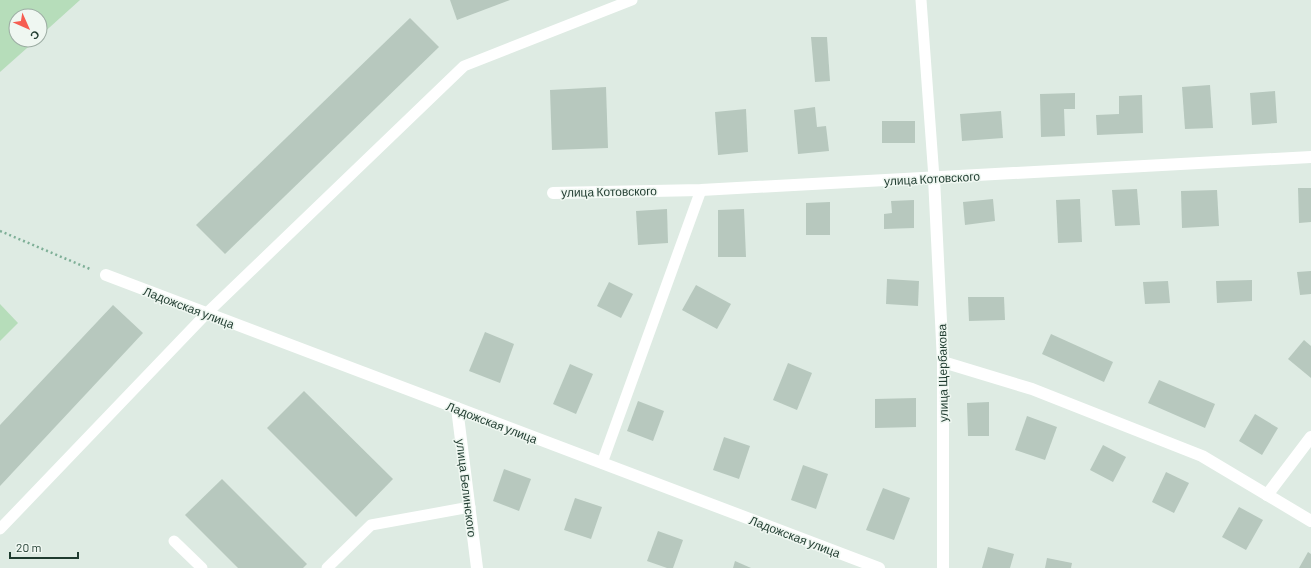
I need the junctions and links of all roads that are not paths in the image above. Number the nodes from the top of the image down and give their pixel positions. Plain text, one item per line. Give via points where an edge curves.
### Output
1 (632, 0) edge
2 (921, 0) edge
3 (1311, 157) edge
4 (934, 178) junction
5 (701, 190) junction
6 (553, 193) dead end
7 (106, 275) road end
8 (207, 313) junction
9 (943, 362) junction
10 (457, 408) junction
11 (1311, 437) edge
12 (602, 463) junction
13 (1267, 495) junction
14 (470, 507) junction
15 (1311, 521) edge
16 (0, 529) edge
17 (174, 541) dead end
18 (202, 568) edge
19 (327, 568) edge
20 (477, 568) edge
21 (879, 568) edge
22 (943, 568) edge

1 - 8 lane via 464,66
2 - 4 lane
3 - 4 street, улица Котовского
4 - 5 street, улица Котовского
4 - 9 street, улица Щербакова
5 - 6 street, улица Котовского
5 - 12 lane
7 - 8 street, Ладожская улица
8 - 10 street, Ладожская улица
8 - 16 lane
9 - 13 street via 1032,389 1202,456
9 - 22 street, улица Щербакова
10 - 12 street, Ладожская улица
10 - 14 street, улица Белинского
11 - 13 street
12 - 21 street, Ладожская улица
13 - 15 street
14 - 19 lane via 371,525
14 - 20 street, улица Белинского
17 - 18 lane

